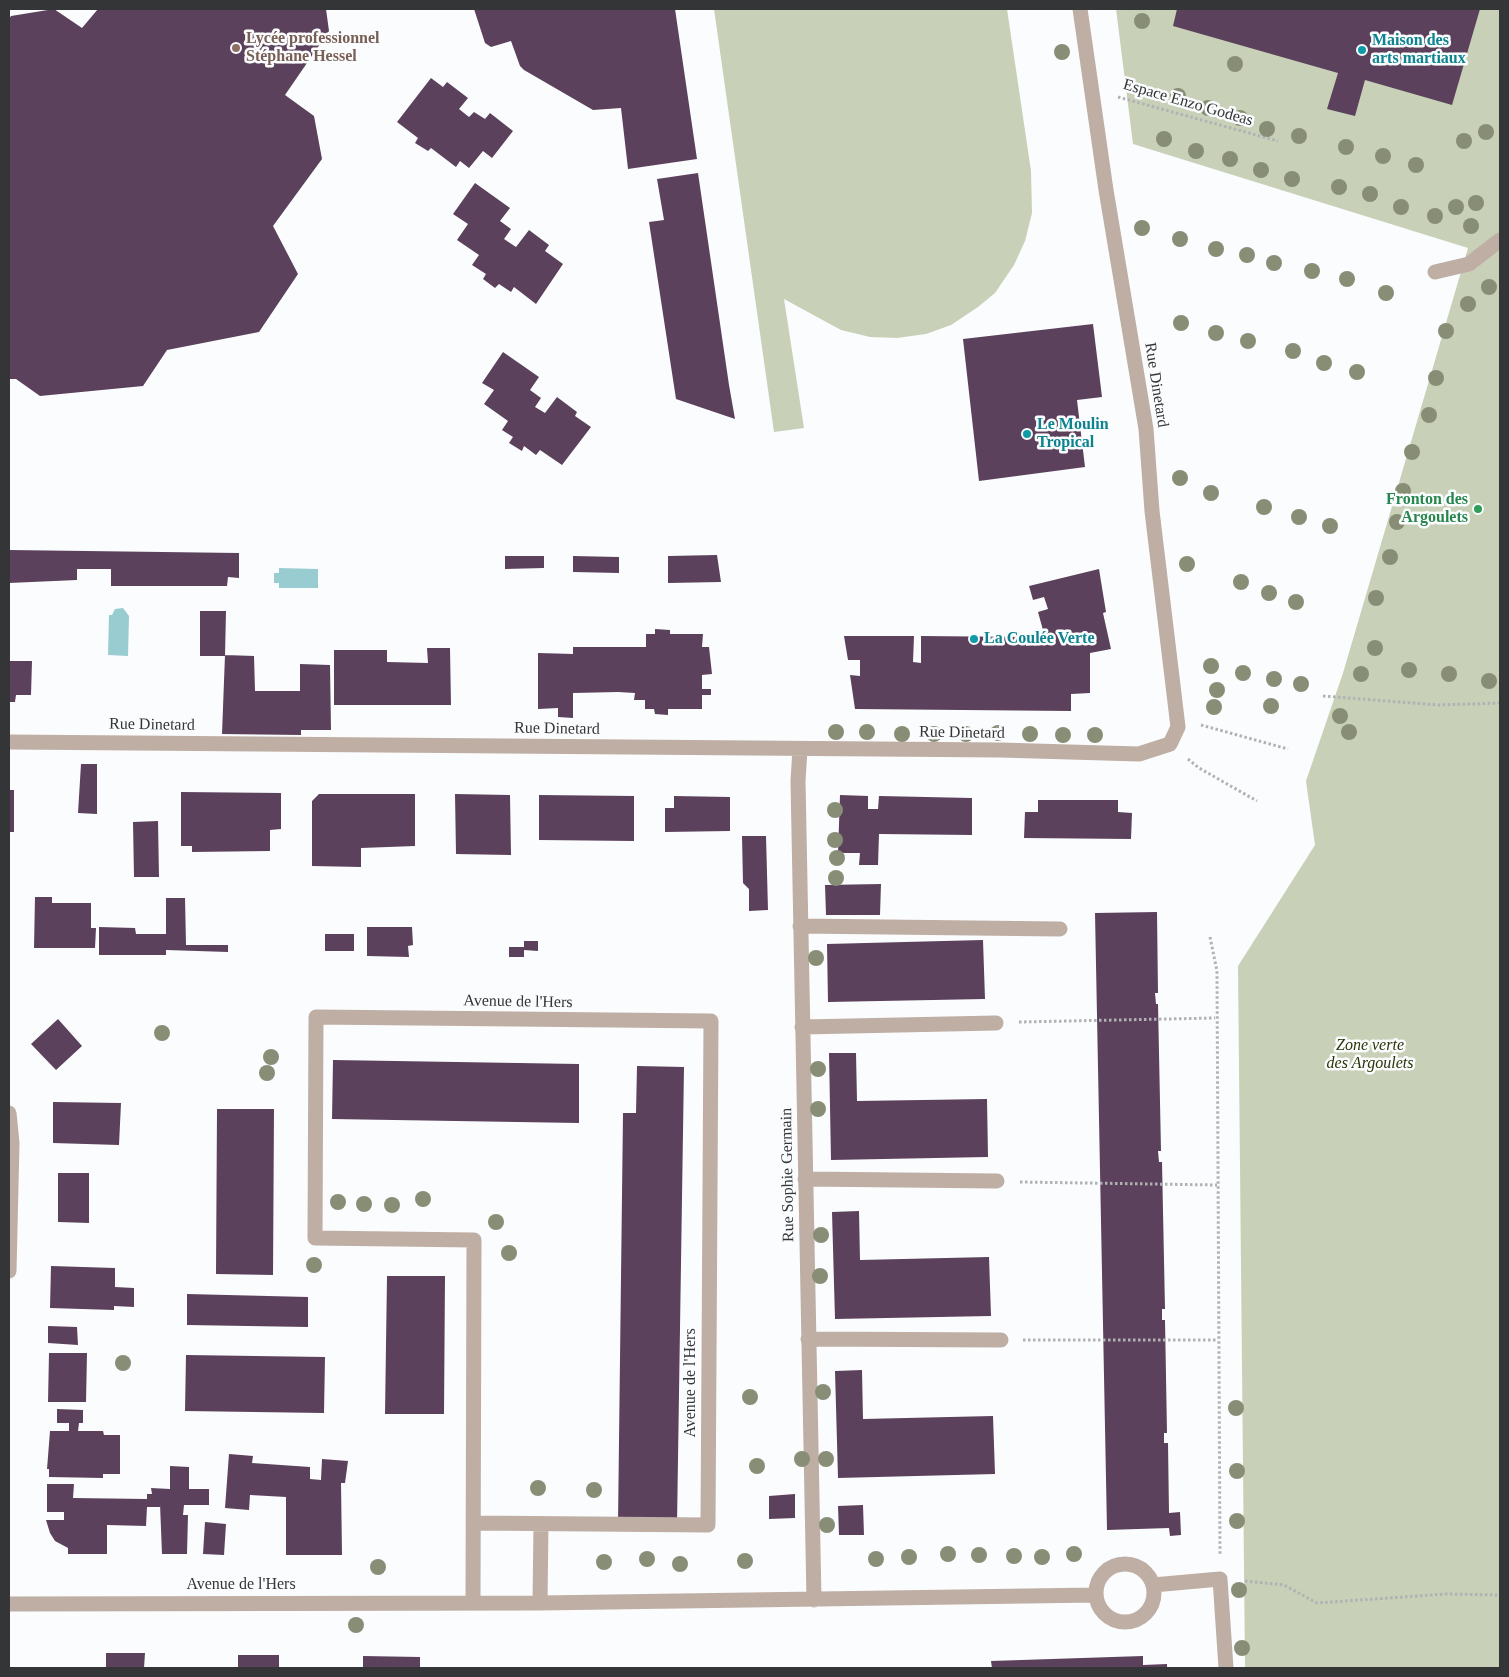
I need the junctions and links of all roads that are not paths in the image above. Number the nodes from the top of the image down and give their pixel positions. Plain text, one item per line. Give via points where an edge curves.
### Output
1 (1080, 9) edge
2 (1500, 240) edge
3 (1435, 272) dead end
4 (9, 742) edge
5 (800, 748) junction
6 (800, 926) junction
7 (1060, 929) dead end
8 (996, 1022) road end
9 (802, 1027) junction
10 (9, 1113) edge
11 (805, 1179) junction
12 (997, 1181) road end
13 (9, 1271) edge
14 (808, 1339) junction
15 (1001, 1340) road end
16 (473, 1523) junction
17 (541, 1524) junction
18 (1154, 1585) junction
19 (1096, 1594) junction
20 (814, 1600) junction
21 (473, 1602) junction
22 (540, 1603) junction
23 (9, 1604) edge
24 (1226, 1668) edge

1 - 5 street, Rue Dinetard via 1090,89 1146,429 1152,511 1178,727 1170,744 1139,754
2 - 3 street via 1469,264
4 - 5 street, Rue Dinetard
5 - 6 street, Rue Sophie Germain
6 - 7 street
6 - 9 street, Rue Sophie Germain
8 - 9 street
9 - 11 street, Rue Sophie Germain
10 - 13 street via 12,1143
11 - 12 street
11 - 14 street, Rue Sophie Germain
14 - 15 street
14 - 20 street, Rue Sophie Germain
16 - 17 street, Avenue de l'Hers
16 - 17 street, Avenue de l'Hers via 474,1240 315,1238 316,1017 711,1021 708,1526
16 - 21 street, Avenue de l'Hers
17 - 22 street
18 - 19 street via 1141,1568 1121,1564 1103,1574
18 - 19 street via 1154,1598 1148,1611 1137,1620 1123,1622 1110,1618 1100,1608
18 - 24 street via 1220,1579
19 - 20 street, Avenue de l'Hers
20 - 22 street, Avenue de l'Hers
21 - 22 street, Avenue de l'Hers
21 - 23 street, Avenue de l'Hers

